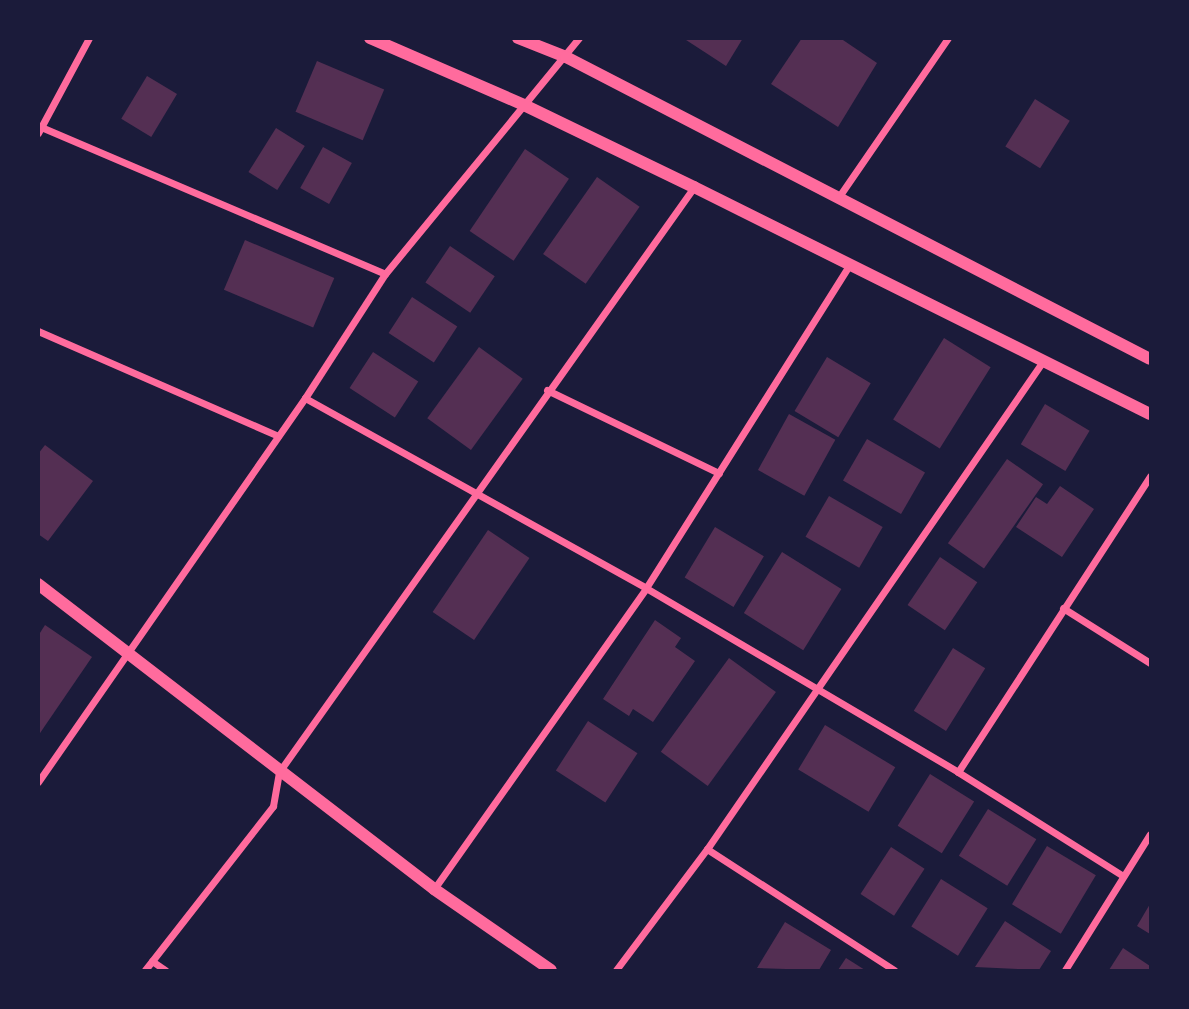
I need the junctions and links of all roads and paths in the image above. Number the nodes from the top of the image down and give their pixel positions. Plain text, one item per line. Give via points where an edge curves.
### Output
1 (89, 38) edge
2 (370, 38) edge
3 (518, 38) edge
4 (579, 38) edge
5 (948, 38) edge
6 (566, 57) junction
7 (524, 105) junction
8 (40, 130) edge
9 (694, 187) junction
10 (838, 198) junction
11 (850, 264) junction
12 (385, 274) junction
13 (38, 331) edge
14 (1150, 359) edge
15 (1044, 360) junction
16 (547, 390) junction
17 (305, 398) junction
18 (1150, 414) edge
19 (278, 436) junction
20 (719, 473) junction
21 (1150, 476) edge
22 (474, 492) junction
23 (38, 584) edge
24 (646, 588) junction
25 (1063, 608) junction
26 (125, 652) junction
27 (1150, 663) edge
28 (814, 690) junction
29 (279, 772) junction
30 (958, 772) junction
31 (38, 782) edge
32 (1150, 834) edge
33 (708, 849) junction
34 (1123, 876) junction
35 (433, 888) junction
36 (152, 961) junction
37 (145, 971) edge
38 (165, 971) edge
39 (551, 971) edge
40 (616, 971) edge
41 (894, 971) edge
42 (1065, 971) edge

1 - 8 street
2 - 7 street
3 - 6 street
4 - 6 street
5 - 10 street
6 - 7 street
6 - 10 street
7 - 9 street
7 - 12 street
8 - 12 street
9 - 11 street
9 - 16 street
10 - 14 street
11 - 15 street
11 - 20 street
12 - 17 street
13 - 19 street
15 - 18 street
15 - 28 street
16 - 20 street
16 - 22 street
17 - 19 street
17 - 22 street
19 - 26 street
20 - 24 street
21 - 25 street
22 - 24 street
22 - 29 street
23 - 26 street
24 - 28 street
24 - 35 street
25 - 27 street
25 - 30 street
26 - 29 street
26 - 31 street
28 - 30 street
28 - 33 street
29 - 35 street
29 - 36 street via 272,806
30 - 34 street
32 - 34 street
33 - 40 street
33 - 41 street
34 - 42 street
35 - 39 street
36 - 37 street
36 - 38 street

